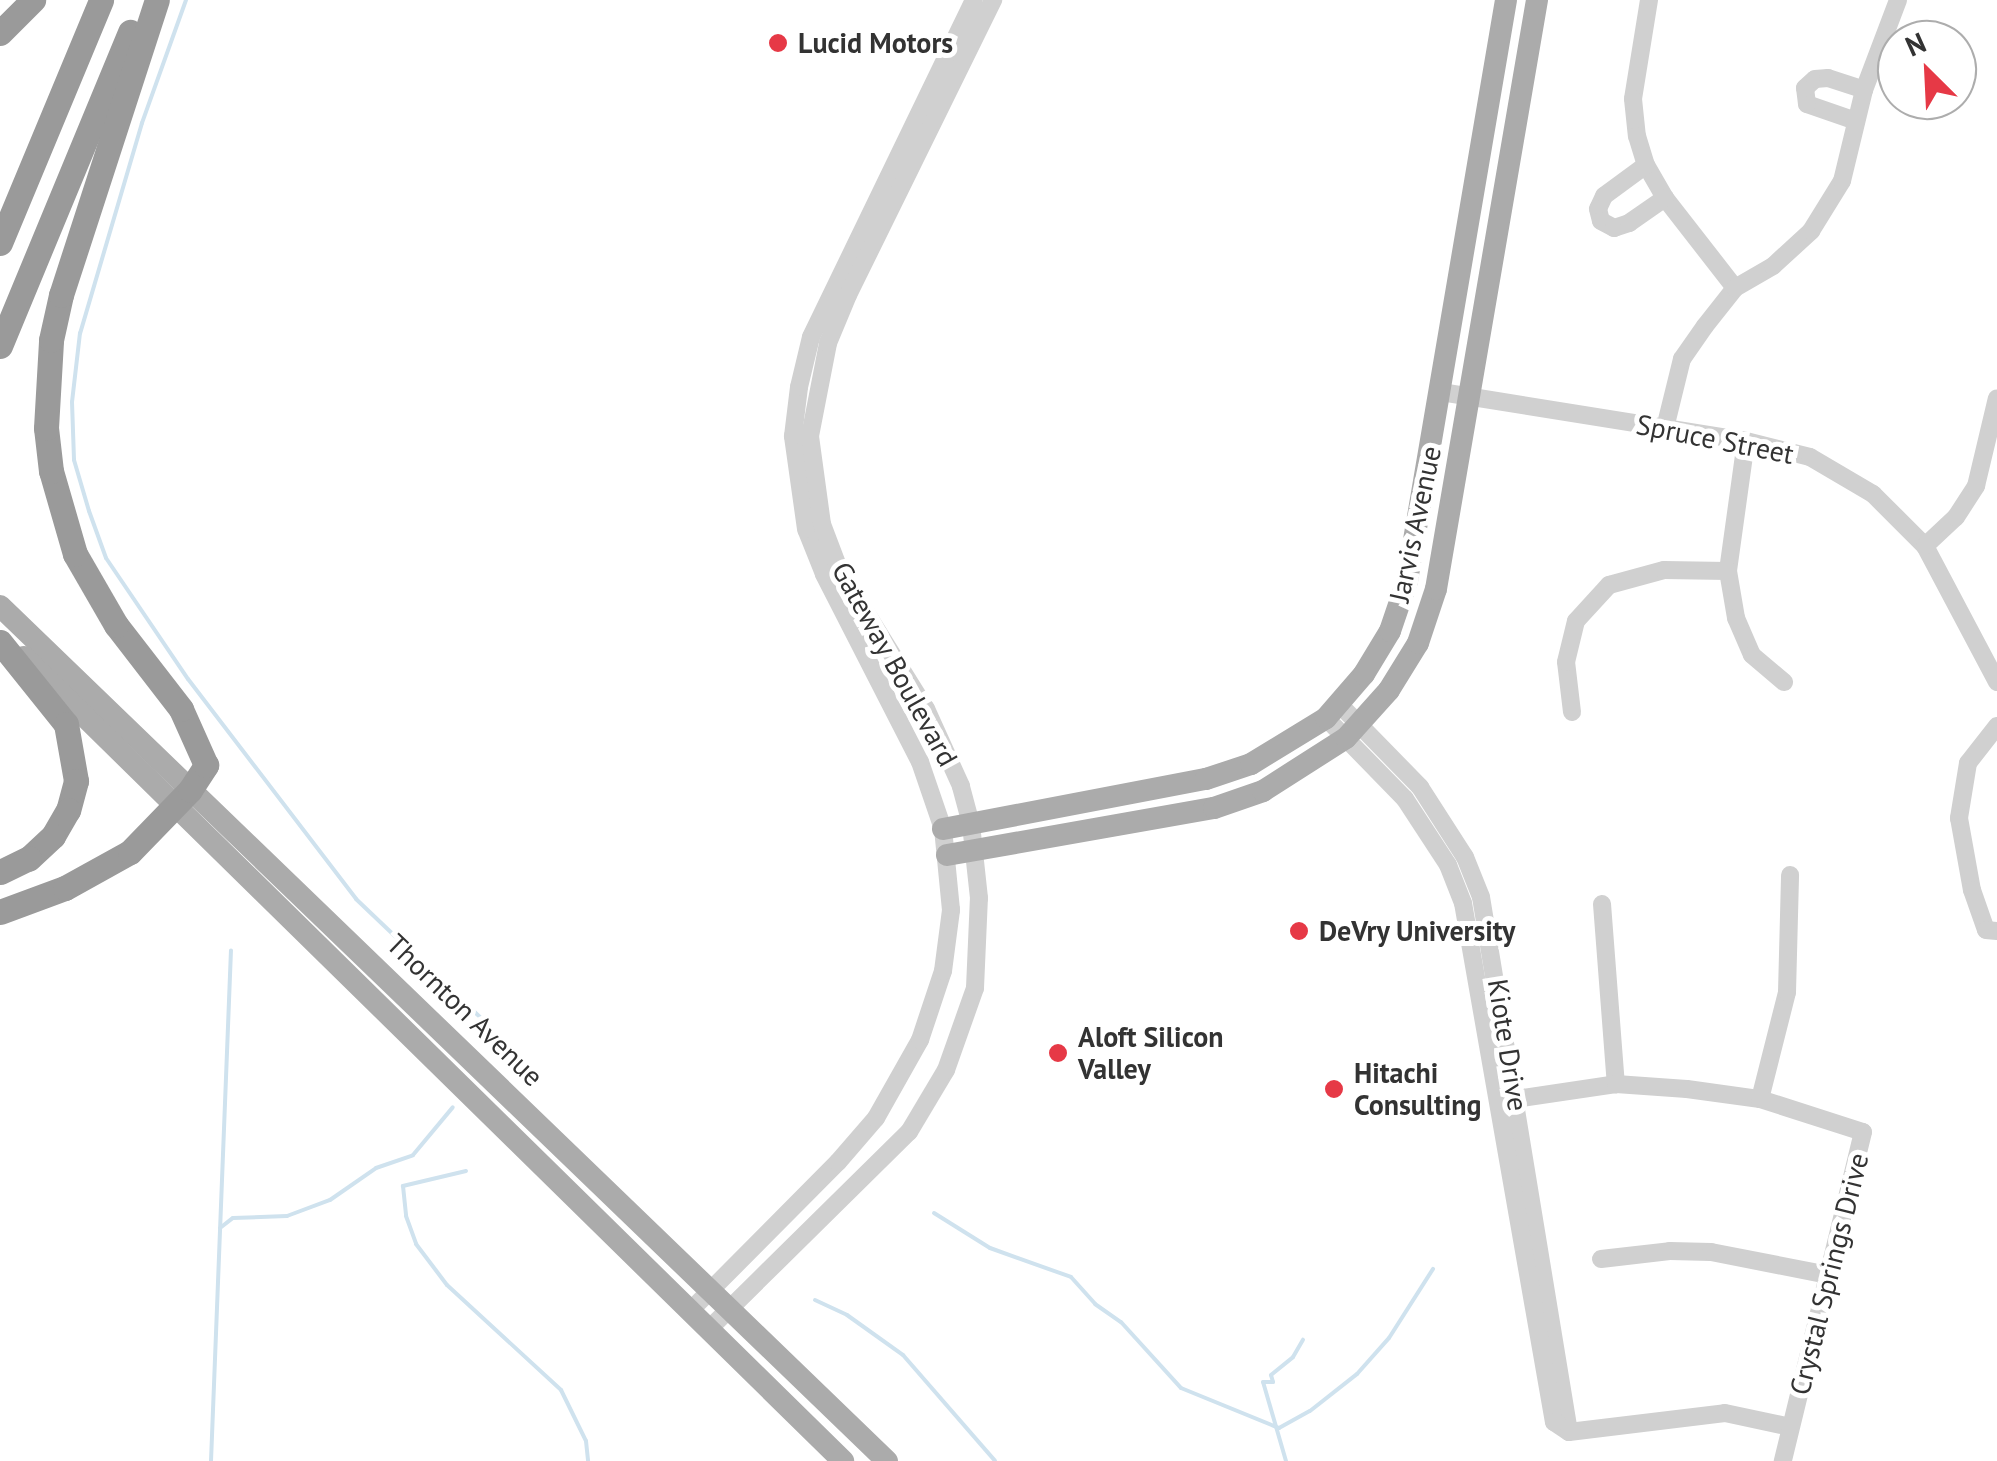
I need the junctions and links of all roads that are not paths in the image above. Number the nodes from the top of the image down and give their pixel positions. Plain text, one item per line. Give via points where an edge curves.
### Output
1 (33, 0) edge
2 (86, 0) edge
3 (100, 0) edge
4 (144, 0) edge
5 (157, 0) edge
6 (974, 0) edge
7 (993, 0) edge
8 (1506, 0) edge
9 (1537, 0) edge
10 (1650, 0) edge
11 (1898, 0) edge
12 (0, 33) edge
13 (1864, 90) junction
14 (1856, 121) junction
15 (1646, 165) junction
16 (1665, 198) junction
17 (0, 208) edge
18 (0, 243) edge
19 (1735, 288) junction
20 (0, 346) edge
21 (1441, 392) junction
22 (1470, 396) junction
23 (1997, 398) edge
24 (1664, 428) junction
25 (1746, 441) junction
26 (1925, 546) junction
27 (1728, 571) junction
28 (0, 606) edge
29 (0, 634) edge
30 (0, 642) edge
31 (1784, 682) dead end
32 (1997, 682) edge
33 (1333, 711) junction
34 (1572, 712) dead end
35 (1997, 726) edge
36 (1354, 732) junction
37 (183, 797) junction
38 (971, 824) junction
39 (943, 829) junction
40 (974, 852) junction
41 (947, 855) junction
42 (0, 872) edge
43 (1790, 875) dead end
44 (1602, 904) dead end
45 (0, 912) edge
46 (1997, 931) edge
47 (1616, 1084) junction
48 (1507, 1100) junction
49 (1760, 1100) junction
50 (1601, 1260) dead end
51 (1828, 1275) junction
52 (711, 1290) junction
53 (729, 1309) junction
54 (691, 1310) junction
55 (709, 1328) junction
56 (1791, 1428) junction
57 (843, 1461) edge
58 (887, 1461) edge
59 (1783, 1461) edge

1 - 12 highway
2 - 17 highway
3 - 18 highway
4 - 20 highway
5 - 37 highway via 61,295 49,355 46,428 61,514 81,566 204,752 206,765
6 - 39 street, Gateway Boulevard via 825,304 798,387 793,436 806,528 920,762
7 - 38 street, Gateway Boulevard via 828,343 810,436 822,524 838,569 926,709
8 - 21 main road, Jarvis Avenue
9 - 22 main road, Jarvis Avenue
10 - 15 street via 1633,99
11 - 13 street
13 - 14 street
13 - 14 street via 1828,78 1805,88 1807,104
14 - 19 street via 1842,180 1811,230 1773,266
15 - 16 street
15 - 16 street via 1604,196 1602,221 1614,228 1628,224
16 - 19 street
19 - 24 street via 1682,359
21 - 22 street, Spruce Street
21 - 33 main road, Jarvis Avenue via 1407,581 1390,630
22 - 24 street, Spruce Street
22 - 36 main road, Jarvis Avenue via 1436,589 1418,643
23 - 26 street via 1976,486
24 - 25 street, Spruce Street
25 - 26 street, Spruce Street via 1810,457 1872,494
25 - 27 street
26 - 32 street, Spruce Street
27 - 31 street via 1736,618 1752,655
27 - 34 street via 1664,570 1610,585 1576,621 1566,662
28 - 37 main road, Thornton Avenue
29 - 37 main road, Thornton Avenue
30 - 42 highway via 66,724 76,780 53,836
33 - 36 street, Kiote Drive
33 - 38 main road, Jarvis Avenue via 1250,764 1206,779
35 - 46 street via 1968,763 1959,818 1972,890 1986,930
36 - 40 main road, Jarvis Avenue via 1263,791 1214,808
36 - 48 street, Kiote Drive via 1453,878
37 - 45 highway via 130,852 65,888
37 - 52 main road, Thornton Avenue
37 - 54 main road, Thornton Avenue
38 - 39 main road, Jarvis Avenue
38 - 40 street, Gateway Boulevard
39 - 41 street, Gateway Boulevard
40 - 41 main road, Jarvis Avenue
40 - 53 street, Gateway Boulevard via 975,988 946,1070 909,1132
41 - 52 street, Gateway Boulevard via 951,910 943,970 904,1074 838,1162
43 - 49 street via 1787,992
44 - 47 street
47 - 48 street, Crystal Springs Drive
47 - 49 street, Crystal Springs Drive
48 - 56 street, Kiote Drive via 1569,1432 1725,1412
49 - 51 street, Crystal Springs Drive via 1863,1132
50 - 51 street via 1711,1252
51 - 56 street, Crystal Springs Drive
52 - 53 main road, Thornton Avenue
52 - 54 street, Gateway Boulevard
53 - 55 street, Gateway Boulevard
53 - 58 main road, Thornton Avenue
54 - 55 main road, Thornton Avenue
55 - 57 main road, Thornton Avenue
56 - 59 street, Crystal Springs Drive

